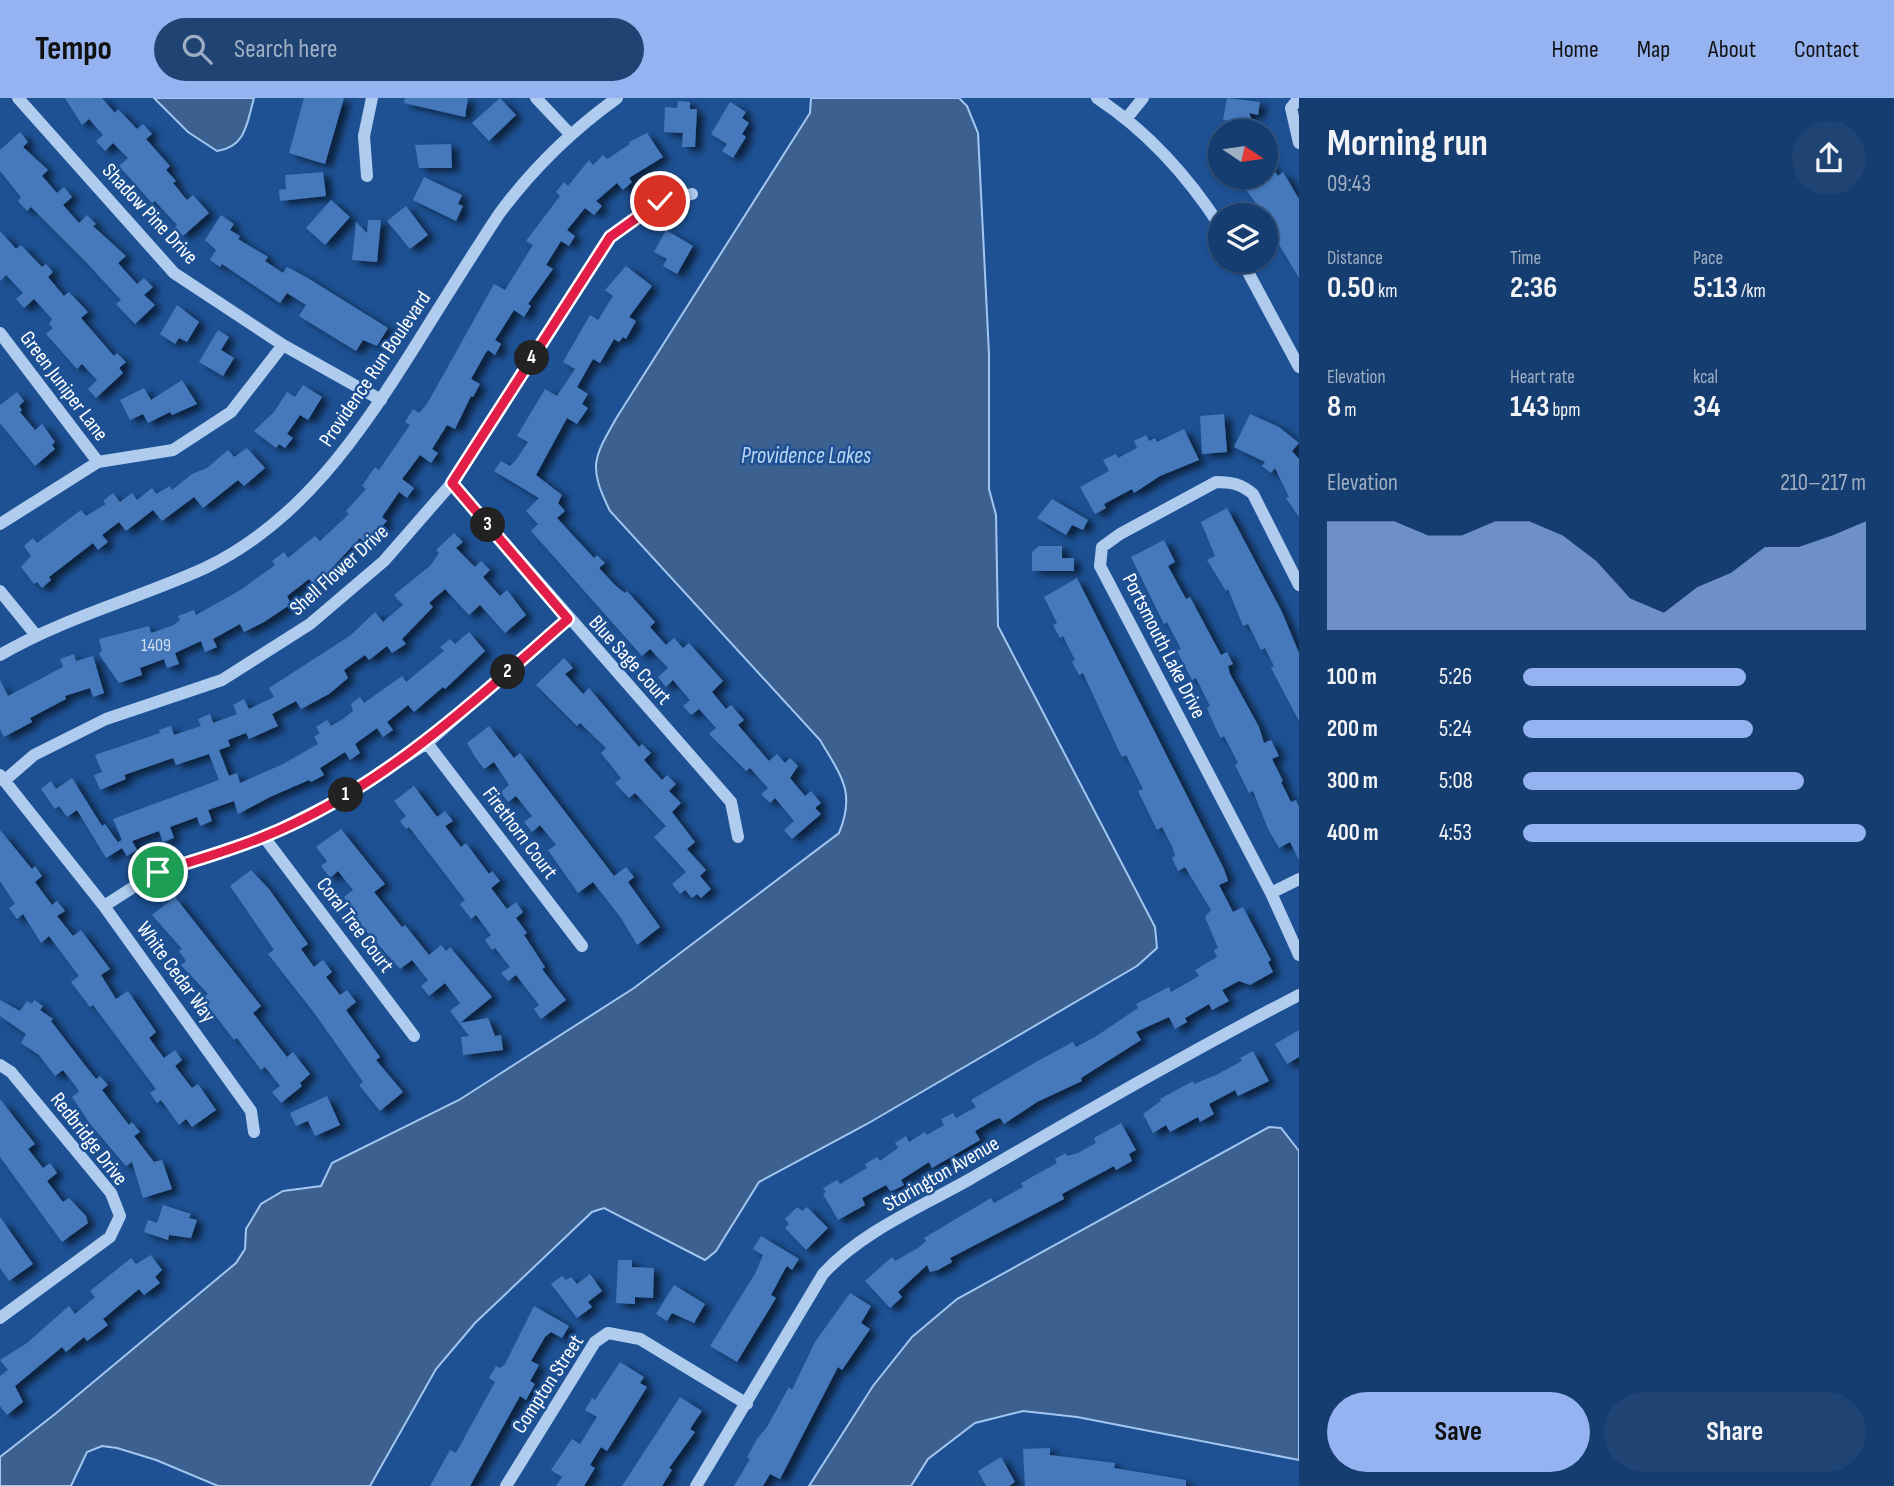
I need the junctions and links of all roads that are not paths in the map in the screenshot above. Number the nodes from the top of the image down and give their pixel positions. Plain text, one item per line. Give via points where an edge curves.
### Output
1 (18, 98) edge
2 (372, 98) edge
3 (536, 98) edge
4 (617, 98) edge
5 (1097, 98) edge
6 (1143, 98) edge
7 (1299, 98) edge
8 (1126, 119) junction
9 (570, 134) junction
10 (1299, 143) edge
11 (367, 176) dead end
12 (692, 194) dead end
13 (1208, 210) edge
14 (1248, 273) edge
15 (0, 333) edge
16 (283, 345) junction
17 (1299, 367) edge
18 (381, 400) junction
19 (98, 462) junction
20 (452, 483) junction
21 (0, 524) edge
22 (1299, 585) edge
23 (0, 591) edge
24 (568, 619) junction
25 (35, 634) junction
26 (0, 655) edge
27 (427, 743) junction
28 (2, 778) edge
29 (264, 837) junction
30 (738, 837) dead end
31 (1299, 879) edge
32 (1271, 893) junction
33 (104, 906) junction
34 (582, 946) dead end
35 (1299, 955) edge
36 (1299, 995) edge
37 (414, 1036) dead end
38 (0, 1065) edge
39 (254, 1132) dead end
40 (1, 1315) edge
41 (747, 1404) junction
42 (506, 1486) edge
43 (696, 1486) edge

1 - 16 street, Shadow Pine Drive via 174,273
2 - 11 street via 364,136
3 - 9 street
4 - 9 street, Providence Run Boulevard
5 - 8 street
6 - 8 street
7 - 10 street via 1290,108
8 - 13 street via 1175,167
9 - 18 street, Providence Run Boulevard via 499,214
12 - 20 street, Shell Flower Drive via 660,201 610,237
14 - 17 street
15 - 19 street, Green Juniper Lane
16 - 18 street, Shadow Pine Drive
16 - 19 street via 231,412 173,450
18 - 25 street, Providence Run Boulevard via 349,447 312,489 234,550 206,567
19 - 21 street
20 - 24 street, Blue Sage Court
20 - 28 street, Shell Flower Drive via 384,561 310,624 222,680 106,719 34,755
22 - 32 street, Portsmouth Lake Drive via 1253,494 1229,482 1216,482 1102,547 1100,566
23 - 25 street
24 - 27 street
24 - 30 street, Blue Sage Court via 731,802
25 - 26 street, Providence Run Boulevard
27 - 29 street via 345,796
27 - 34 street, Firethorn Court
28 - 33 street, White Cedar Way
29 - 33 street via 158,872
29 - 37 street, Coral Tree Court
31 - 32 street
32 - 35 street, Portsmouth Lake Drive
33 - 39 street, White Cedar Way via 251,1111
36 - 41 street, Storington Avenue via 1191,1051 850,1250 824,1274
38 - 40 street, Redbridge Drive via 11,1072 111,1193 120,1216 110,1237
41 - 42 street, Compton Street via 640,1339 608,1333 595,1342
41 - 43 street, Storington Avenue

